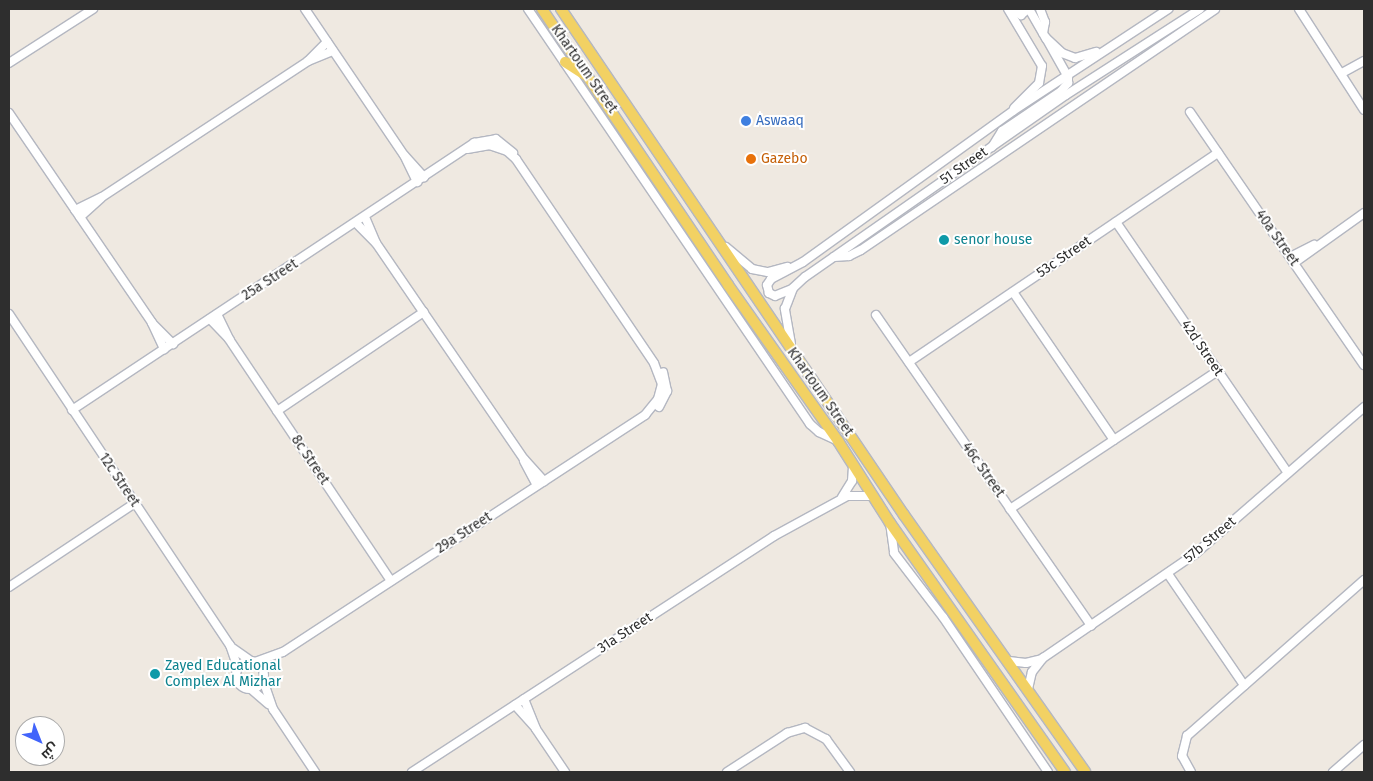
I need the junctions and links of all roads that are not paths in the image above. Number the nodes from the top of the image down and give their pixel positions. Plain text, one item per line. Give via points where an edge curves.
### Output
1 (93, 9) edge
2 (305, 9) edge
3 (528, 9) edge
4 (542, 9) edge
5 (561, 9) edge
6 (1008, 9) edge
7 (1012, 9) edge
8 (1029, 9) edge
9 (1040, 9) edge
10 (1168, 9) edge
11 (1200, 9) edge
12 (1215, 9) edge
13 (1299, 9) edge
14 (1044, 35) junction
15 (328, 42) junction
16 (1108, 50) junction
17 (334, 51) junction
18 (308, 61) junction
19 (1364, 61) edge
20 (565, 62) junction
21 (11, 63) edge
22 (1342, 74) junction
23 (1067, 75) junction
24 (589, 77) junction
25 (625, 102) junction
26 (613, 110) junction
27 (1364, 110) edge
28 (1013, 111) junction
29 (1190, 112) dead end
30 (9, 113) edge
31 (992, 147) junction
32 (1218, 153) junction
33 (404, 155) junction
34 (424, 177) junction
35 (417, 182) junction
36 (102, 197) junction
37 (75, 210) junction
38 (1364, 213) edge
39 (80, 217) junction
40 (365, 217) junction
41 (1116, 222) junction
42 (356, 223) junction
43 (717, 238) junction
44 (376, 243) junction
45 (832, 257) junction
46 (1292, 260) junction
47 (803, 262) junction
48 (793, 288) junction
49 (1013, 292) junction
50 (424, 312) junction
51 (9, 314) edge
52 (876, 315) dead end
53 (214, 317) junction
54 (152, 323) junction
55 (173, 344) junction
56 (164, 349) junction
57 (796, 358) junction
58 (909, 362) junction
59 (1364, 365) edge
60 (1218, 371) junction
61 (664, 391) joint
62 (804, 392) junction
63 (1364, 407) edge
64 (72, 410) junction
65 (277, 411) junction
66 (838, 440) junction
67 (1114, 440) junction
68 (868, 460) junction
69 (853, 467) junction
70 (1288, 473) junction
71 (540, 483) junction
72 (872, 496) junction
73 (840, 498) junction
74 (135, 503) junction
75 (1010, 510) junction
76 (890, 523) junction
77 (1168, 574) junction
78 (1364, 580) edge
79 (391, 581) junction
80 (9, 587) edge
81 (1091, 626) junction
82 (230, 645) junction
83 (283, 652) junction
84 (1044, 658) junction
85 (253, 661) junction
86 (1009, 661) junction
87 (238, 668) junction
88 (264, 677) junction
89 (1244, 685) junction
90 (251, 689) junction
91 (1028, 689) junction
92 (524, 700) junction
93 (515, 705) junction
94 (273, 709) junction
95 (536, 729) junction
96 (1364, 745) edge
97 (315, 772) edge
98 (412, 772) edge
99 (564, 772) edge
100 (727, 772) edge
101 (850, 772) edge
102 (1048, 772) edge
103 (1065, 772) edge
104 (1085, 772) edge
105 (1191, 772) edge
106 (1333, 772) edge

1 - 21 street
2 - 15 street
3 - 20 street
4 - 24 main road, Khartoum Street
5 - 25 main road, Khartoum Street
6 - 28 street via 1039,56 1042,66 1039,83
7 - 8 street via 1021,15
8 - 14 street
9 - 14 street via 1045,22
10 - 16 street, 51 Street
11 - 31 street, 51 Street
12 - 45 street via 861,250 849,256
13 - 22 street
14 - 16 street via 1062,53 1075,58
14 - 23 street
15 - 17 street
15 - 18 street
16 - 23 street, 51 Street
17 - 18 street
17 - 33 street
18 - 36 street
19 - 22 street
20 - 24 main road
20 - 66 street via 810,424
22 - 27 street
23 - 28 street, 51 Street
23 - 31 street via 1064,89 1002,131
24 - 26 main road, Khartoum Street
25 - 26 main road
25 - 43 main road, Khartoum Street
26 - 62 main road, Khartoum Street via 728,285
28 - 47 street, 51 Street
29 - 32 street, 40a Street
30 - 37 street
31 - 45 street, 51 Street
32 - 41 street, 53c Street
32 - 46 street, 40a Street
33 - 34 street
33 - 35 street
34 - 35 street, 25a Street
34 - 61 street, 25a Street via 483,139 499,144 516,159 664,374
35 - 40 street, 25a Street
36 - 37 street
36 - 39 street
37 - 39 street
38 - 46 street
39 - 54 street
40 - 42 street, 25a Street
40 - 44 street
41 - 49 street, 53c Street
41 - 60 street, 42d Street
42 - 44 street
42 - 53 street, 25a Street
43 - 47 street, 51 Street via 746,266 757,270 773,272
43 - 57 main road, Khartoum Street
44 - 50 street
45 - 48 street, 51 Street
46 - 59 street, 40a Street
47 - 48 street via 771,279 767,285 775,296
48 - 57 street via 785,318
49 - 58 street, 53c Street
49 - 67 street
50 - 65 street
50 - 71 street
51 - 64 street, 12c Street
52 - 58 street, 46c Street
53 - 55 street, 25a Street
53 - 65 street, 8c Street
54 - 55 street
54 - 56 street
55 - 56 street, 25a Street
56 - 64 street, 25a Street
57 - 68 main road, Khartoum Street
58 - 75 street, 46c Street
60 - 67 street
60 - 70 street, 42d Street
61 - 71 street, 29a Street via 661,405
62 - 66 main road, Khartoum Street
62 - 68 main road via 830,418 856,461
63 - 70 street, 57b Street
64 - 74 street, 12c Street
65 - 79 street, 8c Street
66 - 69 main road, Khartoum Street
67 - 75 street
68 - 86 main road, Khartoum Street
69 - 72 main road, Khartoum Street
69 - 73 street via 849,488
70 - 77 street, 57b Street
71 - 79 street, 29a Street
72 - 73 street, 31a Street via 853,494
72 - 76 main road, Khartoum Street
73 - 92 street, 31a Street via 774,536
74 - 80 street
74 - 82 street, 12c Street
75 - 81 street, 46c Street
76 - 102 street via 894,553
76 - 103 main road, Khartoum Street
77 - 81 street, 57b Street
77 - 89 street
78 - 89 street
79 - 83 street, 29a Street
81 - 84 street, 57b Street
82 - 85 street, 12c Street
82 - 87 street, 12c Street
83 - 85 street, 29a Street
83 - 88 street, 29a Street
84 - 86 street, 57b Street via 1026,663
84 - 91 street, 57b Street via 1032,672
85 - 87 street, 29a Street
85 - 88 street, 12c Street
86 - 91 main road, Khartoum Street
87 - 90 street, 12c Street via 238,682
88 - 90 street, 29a Street
88 - 94 street
89 - 105 street via 1187,736 1182,756
90 - 94 street
91 - 104 main road, Khartoum Street
92 - 93 street, 31a Street
92 - 95 street
93 - 95 street
93 - 98 street, 31a Street
94 - 97 street
95 - 99 street
96 - 106 street
100 - 101 street via 787,733 805,728 826,739

